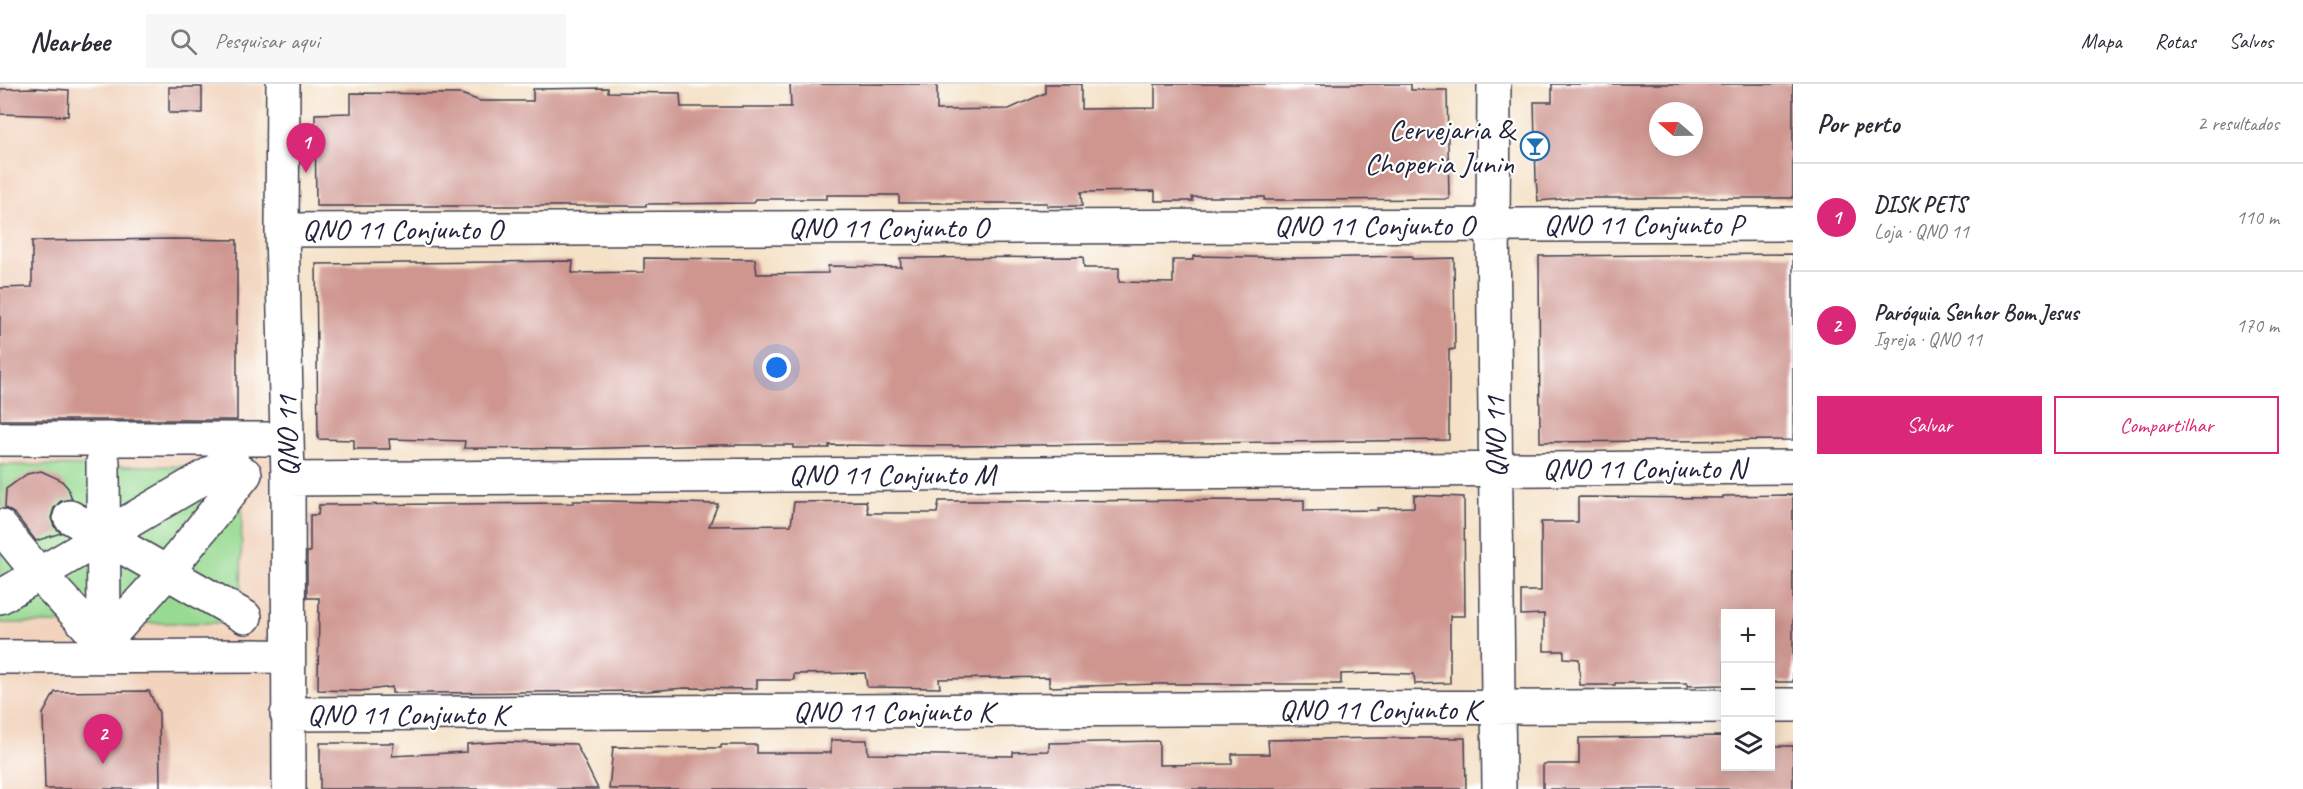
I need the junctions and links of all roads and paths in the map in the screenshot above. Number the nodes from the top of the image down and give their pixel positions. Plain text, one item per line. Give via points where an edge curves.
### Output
1 (283, 84) edge
2 (1494, 84) edge
3 (1793, 224) edge
4 (1493, 225) junction
5 (282, 230) junction
6 (0, 439) edge
7 (287, 439) junction
8 (103, 462) dead end
9 (1793, 467) edge
10 (1495, 469) junction
11 (288, 479) junction
12 (70, 518) dead end
13 (0, 526) edge
14 (102, 536) junction
15 (166, 572) junction
16 (39, 574) junction
17 (0, 597) edge
18 (245, 617) dead end
19 (103, 629) junction
20 (288, 656) junction
21 (0, 657) edge
22 (1775, 705) edge
23 (1793, 705) edge
24 (1721, 706) edge
25 (1499, 708) junction
26 (287, 714) junction
27 (289, 789) edge
28 (1499, 789) edge

1 - 5 street, QNO 11
2 - 4 street, QNO 11
3 - 4 street, QNO 11 Conjunto P
4 - 5 street, QNO 11 Conjunto O
4 - 10 street, QNO 11
5 - 7 street, QNO 11
6 - 7 street
7 - 11 street, QNO 11
8 - 14 street
9 - 10 street, QNO 11 Conjunto N
10 - 11 street, QNO 11 Conjunto M
10 - 25 street, QNO 11
11 - 20 street, QNO 11
12 - 14 street
13 - 16 street
14 - 15 street
14 - 15 street via 239,468
14 - 16 street
14 - 19 street
15 - 18 street
15 - 19 street
16 - 17 street
16 - 19 street
20 - 21 street
20 - 26 street, QNO 11
22 - 23 street
24 - 25 street, QNO 11 Conjunto K
25 - 26 street, QNO 11 Conjunto K
25 - 28 street, QNO 11
26 - 27 street, QNO 11

